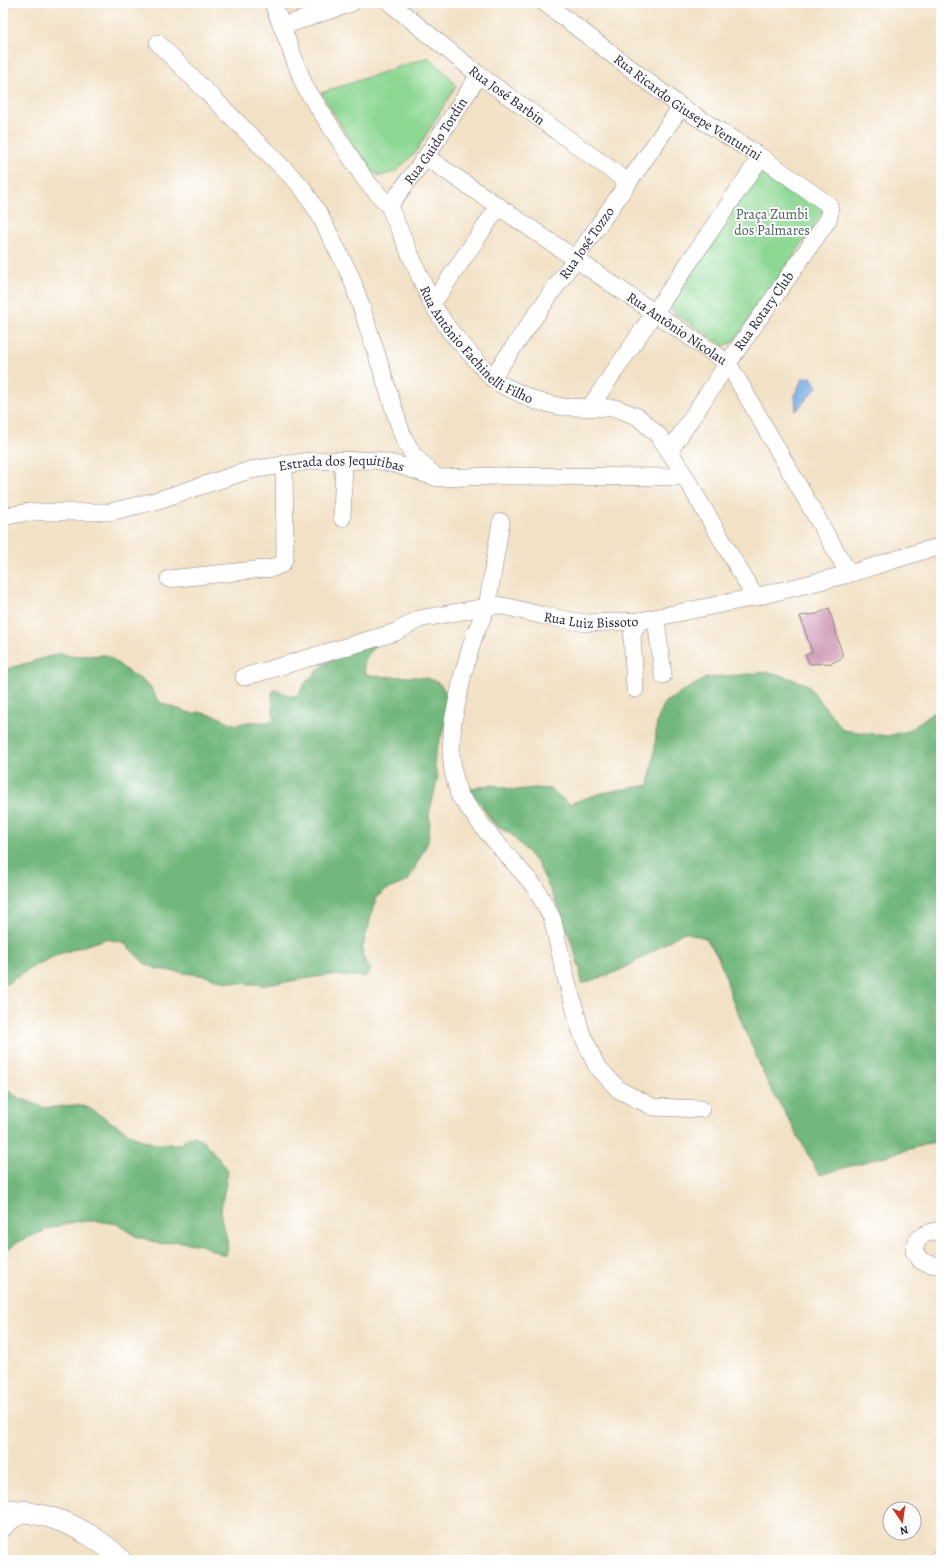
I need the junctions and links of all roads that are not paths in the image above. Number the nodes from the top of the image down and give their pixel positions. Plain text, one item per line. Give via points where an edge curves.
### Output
1 (273, 3) edge
2 (352, 3) edge
3 (390, 3) edge
4 (545, 3) edge
5 (283, 26) junction
6 (158, 43) dead end
7 (479, 75) junction
8 (681, 107) junction
9 (426, 157) junction
10 (761, 157) junction
11 (628, 182) junction
12 (389, 206) junction
13 (499, 206) junction
14 (830, 210) joint
15 (575, 258) junction
16 (432, 304) junction
17 (654, 312) junction
18 (728, 363) junction
19 (492, 378) junction
20 (590, 407) junction
21 (669, 452) junction
22 (344, 461) junction
23 (284, 464) junction
24 (438, 478) junction
25 (685, 478) junction
26 (3, 517) edge
27 (342, 518) dead end
28 (501, 522) dead end
29 (941, 546) edge
30 (849, 574) junction
31 (169, 579) dead end
32 (755, 597) junction
33 (486, 607) junction
34 (656, 618) junction
35 (639, 621) junction
36 (663, 675) dead end
37 (244, 677) dead end
38 (635, 689) dead end
39 (701, 1109) dead end
40 (941, 1230) edge
41 (941, 1265) edge
42 (3, 1509) edge
43 (25, 1511) junction
44 (3, 1526) edge
45 (121, 1560) edge

1 - 5 street, Rua Antônio Fachinelli Filho
2 - 5 street
3 - 7 street, Rua José Barbin
4 - 8 street, Rua Ricardo Giusepe Venturini
5 - 12 street, Rua Antônio Fachinelli Filho via 305,87 366,181
6 - 24 street via 301,186 319,214 350,277 402,434 414,455
7 - 9 street, Rua Guido Tordin
7 - 11 street, Rua José Barbin
8 - 10 street, Rua Ricardo Giusepe Venturini
8 - 11 street, Rua José Tozzo
9 - 12 street, Rua Guido Tordin
9 - 13 street, Rua Antônio Nicolau
10 - 14 street, Rua Ricardo Giusepe Venturini via 829,205
10 - 17 street
11 - 15 street, Rua José Tozzo
12 - 16 street, Rua Antônio Fachinelli Filho
13 - 15 street, Rua Antônio Nicolau
13 - 16 street
14 - 18 street, Rua Rotary Club via 828,220
15 - 17 street, Rua Antônio Nicolau
15 - 19 street, Rua José Tozzo
16 - 19 street, Rua Antônio Fachinelli Filho via 450,331
17 - 18 street, Rua Antônio Nicolau
17 - 20 street
18 - 21 street, Rua Rotary Club
18 - 30 street, Rua Antônio Nicolau
19 - 20 street, Rua Antônio Fachinelli Filho via 536,401 563,407
20 - 21 street, Rua Antônio Fachinelli Filho via 616,408 638,418 659,436
21 - 25 street, Rua Antônio Fachinelli Filho
22 - 23 street, Estrada dos Jequitibas via 310,460
22 - 24 street, Estrada dos Jequitibas via 375,460
22 - 27 street
23 - 26 street, Estrada dos Jequitibas via 250,470 155,501 110,512 28,512
23 - 31 street via 285,557 282,564 273,568
24 - 25 street, Estrada dos Jequitibas
25 - 32 street, Rua Antônio Fachinelli Filho
28 - 33 street
29 - 30 street, Rua Luiz Bissoto
30 - 32 street, Rua Luiz Bissoto
32 - 34 street, Rua Luiz Bissoto
33 - 35 street, Rua Luiz Bissoto via 497,605 585,623
33 - 37 street, Rua Luiz Bissoto via 419,619 396,632
33 - 39 street via 463,674 454,721 451,752 459,795 535,887 552,918 581,1032 596,1065 618,1090 653,1107
34 - 35 street, Rua Luiz Bissoto
34 - 36 street
35 - 38 street via 632,635
40 - 41 street via 924,1233 916,1242 914,1251 921,1261
42 - 43 main road
43 - 44 main road
43 - 45 main road via 55,1519 87,1533

